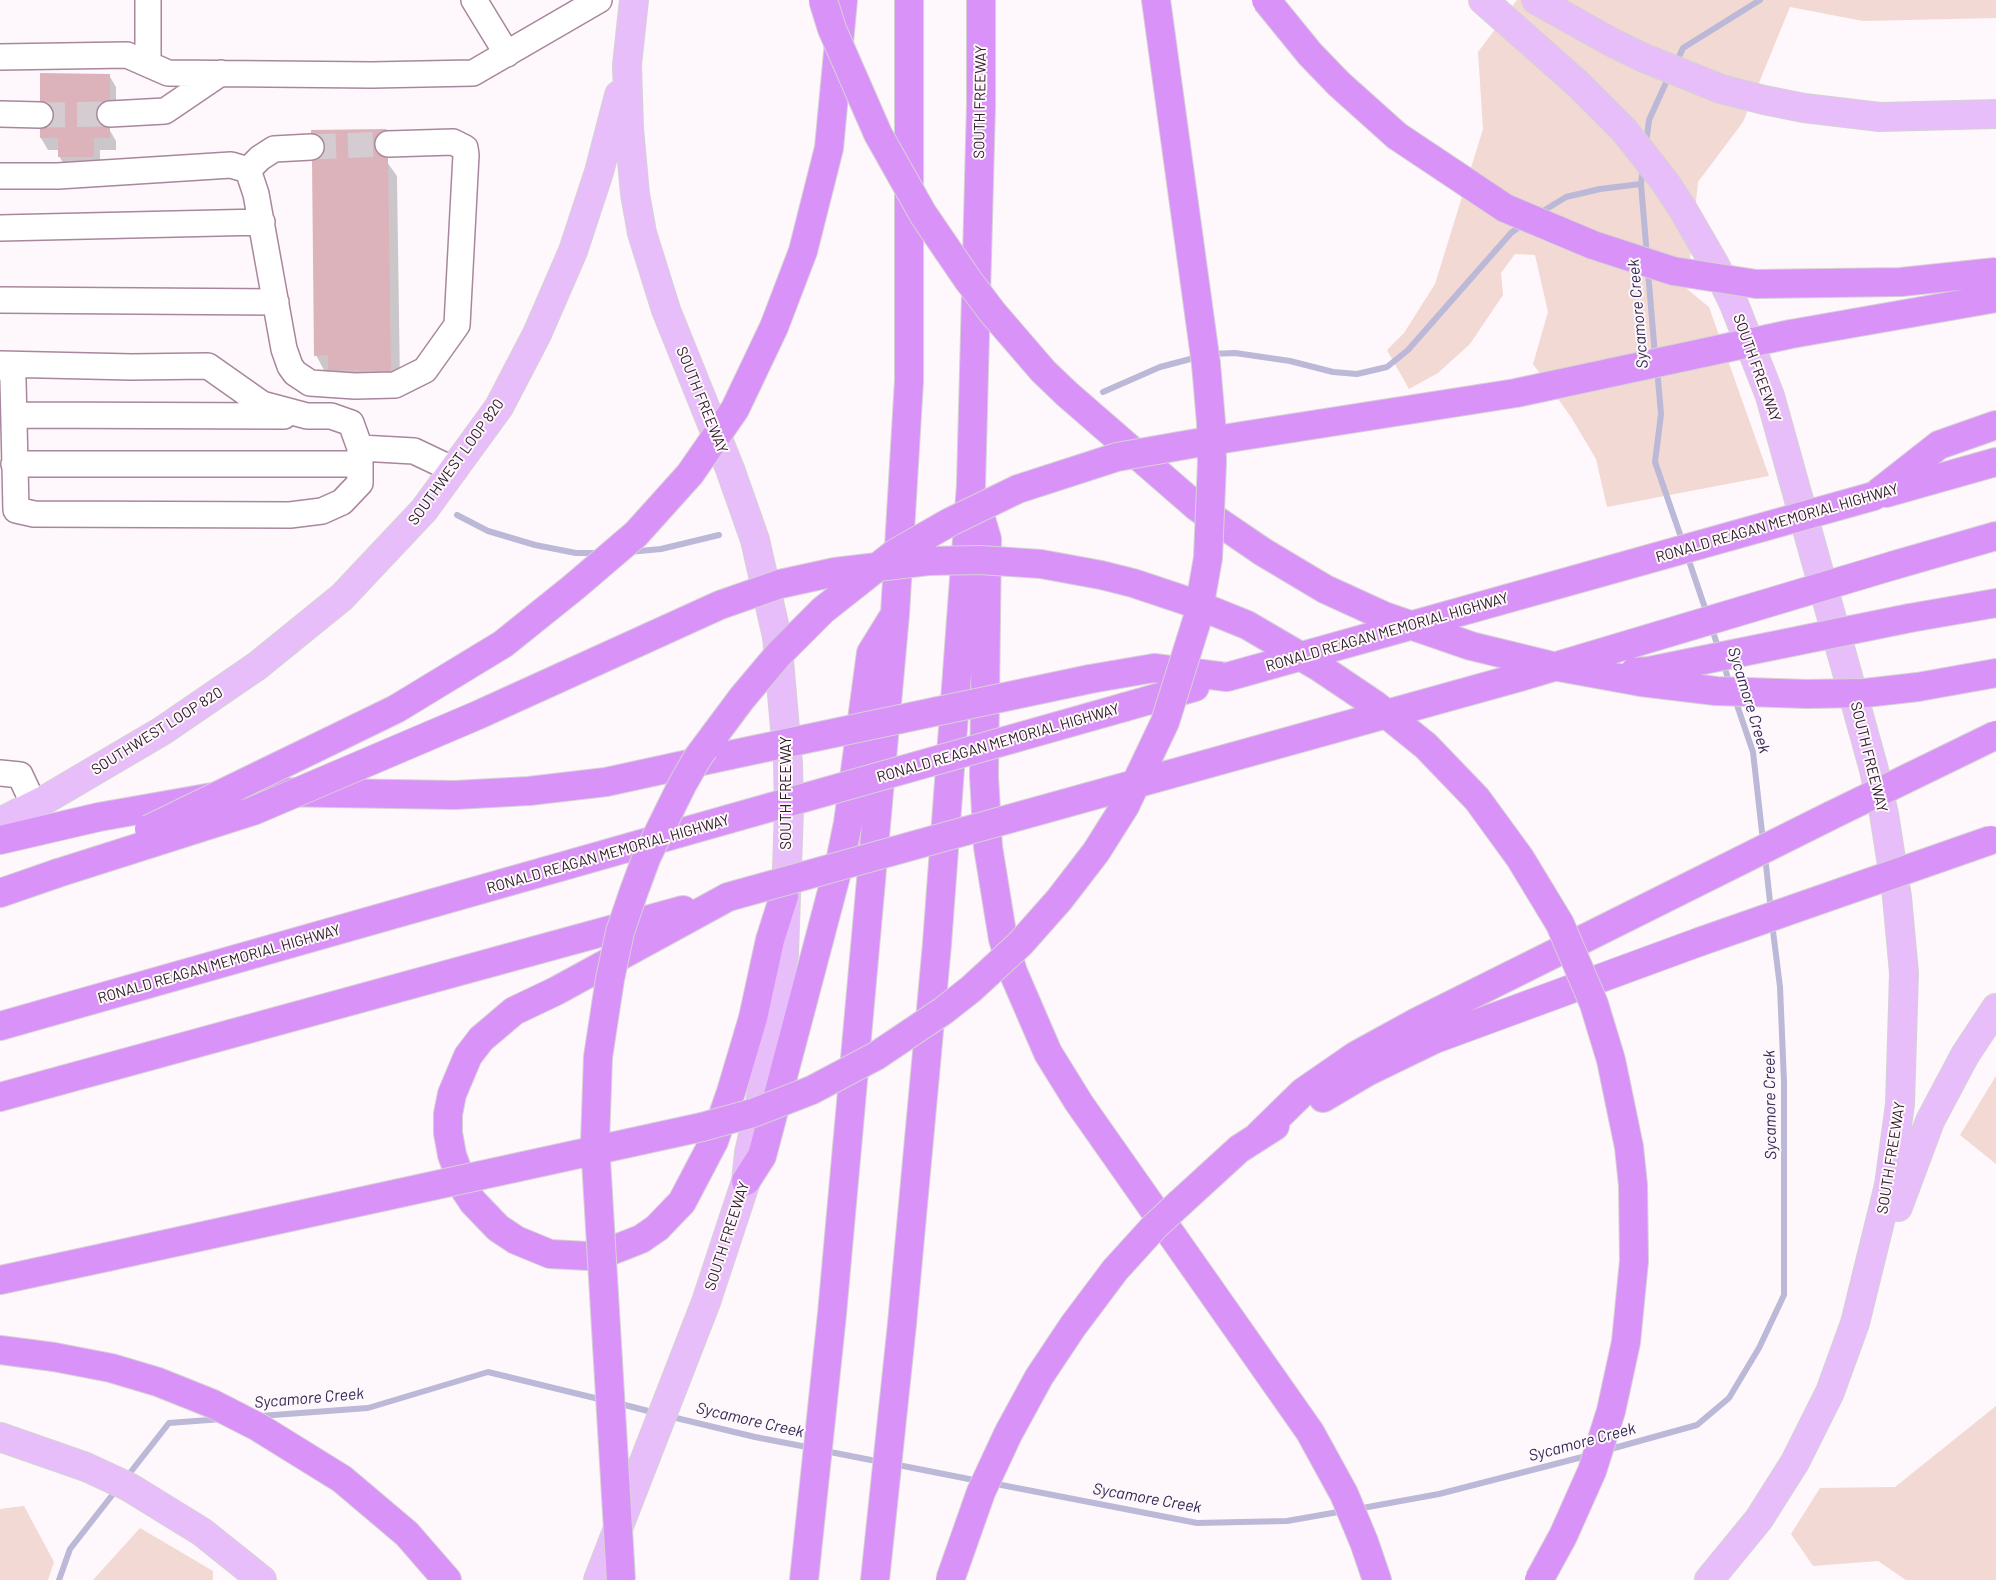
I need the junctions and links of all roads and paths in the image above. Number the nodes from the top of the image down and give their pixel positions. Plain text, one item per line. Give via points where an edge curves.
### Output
1 (148, 0) edge
2 (474, 0) edge
3 (599, 0) edge
4 (634, 0) edge
5 (822, 0) edge
6 (843, 0) edge
7 (909, 0) edge
8 (981, 0) edge
9 (1156, 0) edge
10 (1266, 0) edge
11 (1483, 0) edge
12 (1536, 0) edge
13 (507, 54) junction
14 (0, 57) edge
15 (148, 64) junction
16 (627, 65) junction
17 (221, 74) junction
18 (0, 114) edge
19 (110, 114) tunnel mouth
20 (1996, 114) edge
21 (40, 115) tunnel mouth
22 (388, 144) tunnel mouth
23 (311, 147) tunnel mouth
24 (248, 170) junction
25 (0, 176) edge
26 (262, 222) junction
27 (0, 228) edge
28 (1996, 272) edge
29 (1996, 298) edge
30 (0, 300) edge
31 (276, 302) junction
32 (5, 364) edge
33 (14, 414) junction
34 (307, 416) junction
35 (1996, 425) edge
36 (360, 456) junction
37 (1996, 462) edge
38 (14, 464) junction
39 (454, 470) junction
40 (971, 486) junction
41 (1874, 496) junction
42 (1996, 536) edge
43 (1996, 603) edge
44 (896, 614) junction
45 (1996, 673) edge
46 (1227, 677) junction
47 (1520, 677) junction
48 (1996, 735) edge
49 (0, 773) edge
50 (34, 805) junction
51 (0, 822) edge
52 (1994, 839) edge
53 (0, 840) edge
54 (58, 873) junction
55 (0, 894) edge
56 (784, 896) junction
57 (728, 897) junction
58 (1996, 1008) edge
59 (0, 1026) edge
60 (0, 1097) edge
61 (1258, 1135) junction
62 (746, 1181) junction
63 (0, 1280) edge
64 (1855, 1323) junction
65 (0, 1350) edge
66 (0, 1437) edge
67 (804, 1572) edge
68 (875, 1576) edge
69 (262, 1580) edge
70 (447, 1580) edge
71 (598, 1580) edge
72 (621, 1580) edge
73 (950, 1580) edge
74 (1377, 1580) edge
75 (1539, 1580) edge
76 (1709, 1580) edge

1 - 15 lane
2 - 13 lane
3 - 13 lane
4 - 16 main road, SOUTH FREEWAY
5 - 45 highway, bridge via 861,96 897,169 941,241 999,320 1067,394 1169,484 1232,532 1299,575 1362,607 1453,641 1553,666 1658,684 1748,693 1865,692 1918,687
6 - 54 highway, bridge via 830,148 803,251 774,327 736,409 690,474 636,534 503,644 396,709
7 - 44 highway via 909,381
8 - 40 highway, SOUTH FREEWAY via 982,105
9 - 63 highway, bridge via 1209,395 1212,462 1208,558 1191,645 1153,750 1108,833 1059,900 997,967 943,1011 876,1056 792,1099 702,1127
10 - 28 highway, bridge via 1338,84 1397,136 1505,208 1593,245 1673,271 1756,284 1901,282
11 - 64 main road, SOUTH FREEWAY, bridge via 1578,84 1624,130 1665,182 1715,265 1748,334 1770,396 1873,766 1889,843 1901,936 1903,1058 1896,1139 1881,1224
12 - 20 main road via 1644,58 1721,89 1764,100 1880,117
13 - 17 lane via 473,73 372,76
14 - 15 lane via 127,54
15 - 17 lane via 168,73
16 - 39 main road, SOUTHWEST LOOP 820 via 599,172 573,251 537,334 499,408
16 - 56 main road, SOUTH FREEWAY via 632,165 642,232 666,310 755,540 777,638 788,763
17 - 19 lane via 165,111
18 - 21 lane
22 - 31 lane via 453,142 465,148 457,325 436,356 425,370 395,384 310,384 290,366
23 - 24 lane via 274,150
24 - 25 lane via 231,165 58,176
24 - 26 lane
26 - 27 lane
26 - 31 lane
29 - 72 highway, bridge via 1800,332 1516,393 1109,460 1018,489 950,522 894,554 823,610 779,654 742,698 682,785 647,856 634,891 620,932 610,979 598,1057 595,1143
30 - 31 lane
32 - 33 lane
32 - 34 lane via 208,366 262,404
33 - 34 lane
33 - 38 lane
34 - 36 lane via 331,416 351,423
35 - 41 highway via 1939,445
36 - 38 lane
36 - 38 lane via 360,483 342,502 322,511 290,514 34,514 16,510
36 - 39 lane via 414,451
37 - 41 highway, RONALD REAGAN MEMORIAL HIGHWAY
39 - 50 main road, SOUTHWEST LOOP 820 via 424,510 342,597 257,666 162,731
40 - 68 highway, SOUTH FREEWAY via 937,944
40 - 74 highway via 987,538 984,776 988,847 1003,939 1013,972 1048,1053 1079,1103 1305,1425 1333,1473
41 - 46 highway, RONALD REAGAN MEMORIAL HIGHWAY, bridge
42 - 47 highway, bridge
43 - 47 highway, bridge via 1649,671
44 - 62 highway via 872,653 841,857 762,1156
44 - 67 highway via 832,1314
46 - 53 highway, bridge via 1154,668 606,782 455,795 271,792 218,796 99,817
46 - 59 highway, RONALD REAGAN MEMORIAL HIGHWAY, bridge
47 - 57 highway, bridge
48 - 61 highway, bridge via 1417,1022 1328,1074 1303,1092
49 - 50 lane via 20,775
50 - 51 main road, SOUTHWEST LOOP 820
52 - 61 highway, bridge via 1668,952 1435,1039 1366,1072
54 - 55 highway
54 - 75 highway, bridge via 253,811 478,715 720,605 780,584 827,574 928,561 1041,564 1133,583 1246,625 1319,667 1374,704 1426,746 1476,799 1520,858 1560,924 1594,1004 1611,1060 1629,1147 1634,1261 1627,1333 1611,1410 1592,1471
56 - 57 highway via 732,1092 710,1150 682,1202 657,1228 641,1239 608,1252 588,1256 550,1254 516,1240 498,1228 473,1202 465,1190 452,1154 448,1114 452,1094 468,1056 481,1039 514,1011
56 - 62 main road, SOUTH FREEWAY via 784,954
57 - 60 highway
58 - 64 main road via 1965,1055 1930,1121
61 - 73 highway, bridge via 1198,1184 1155,1226 1115,1270 1055,1351 996,1460 970,1519
62 - 71 main road, SOUTH FREEWAY, bridge via 706,1302
64 - 76 main road, SOUTH FREEWAY via 1830,1392 1795,1462 1759,1519
65 - 70 highway via 111,1368 158,1382 213,1404 258,1427 342,1479 407,1534
66 - 69 main road via 46,1452 129,1487 202,1532

